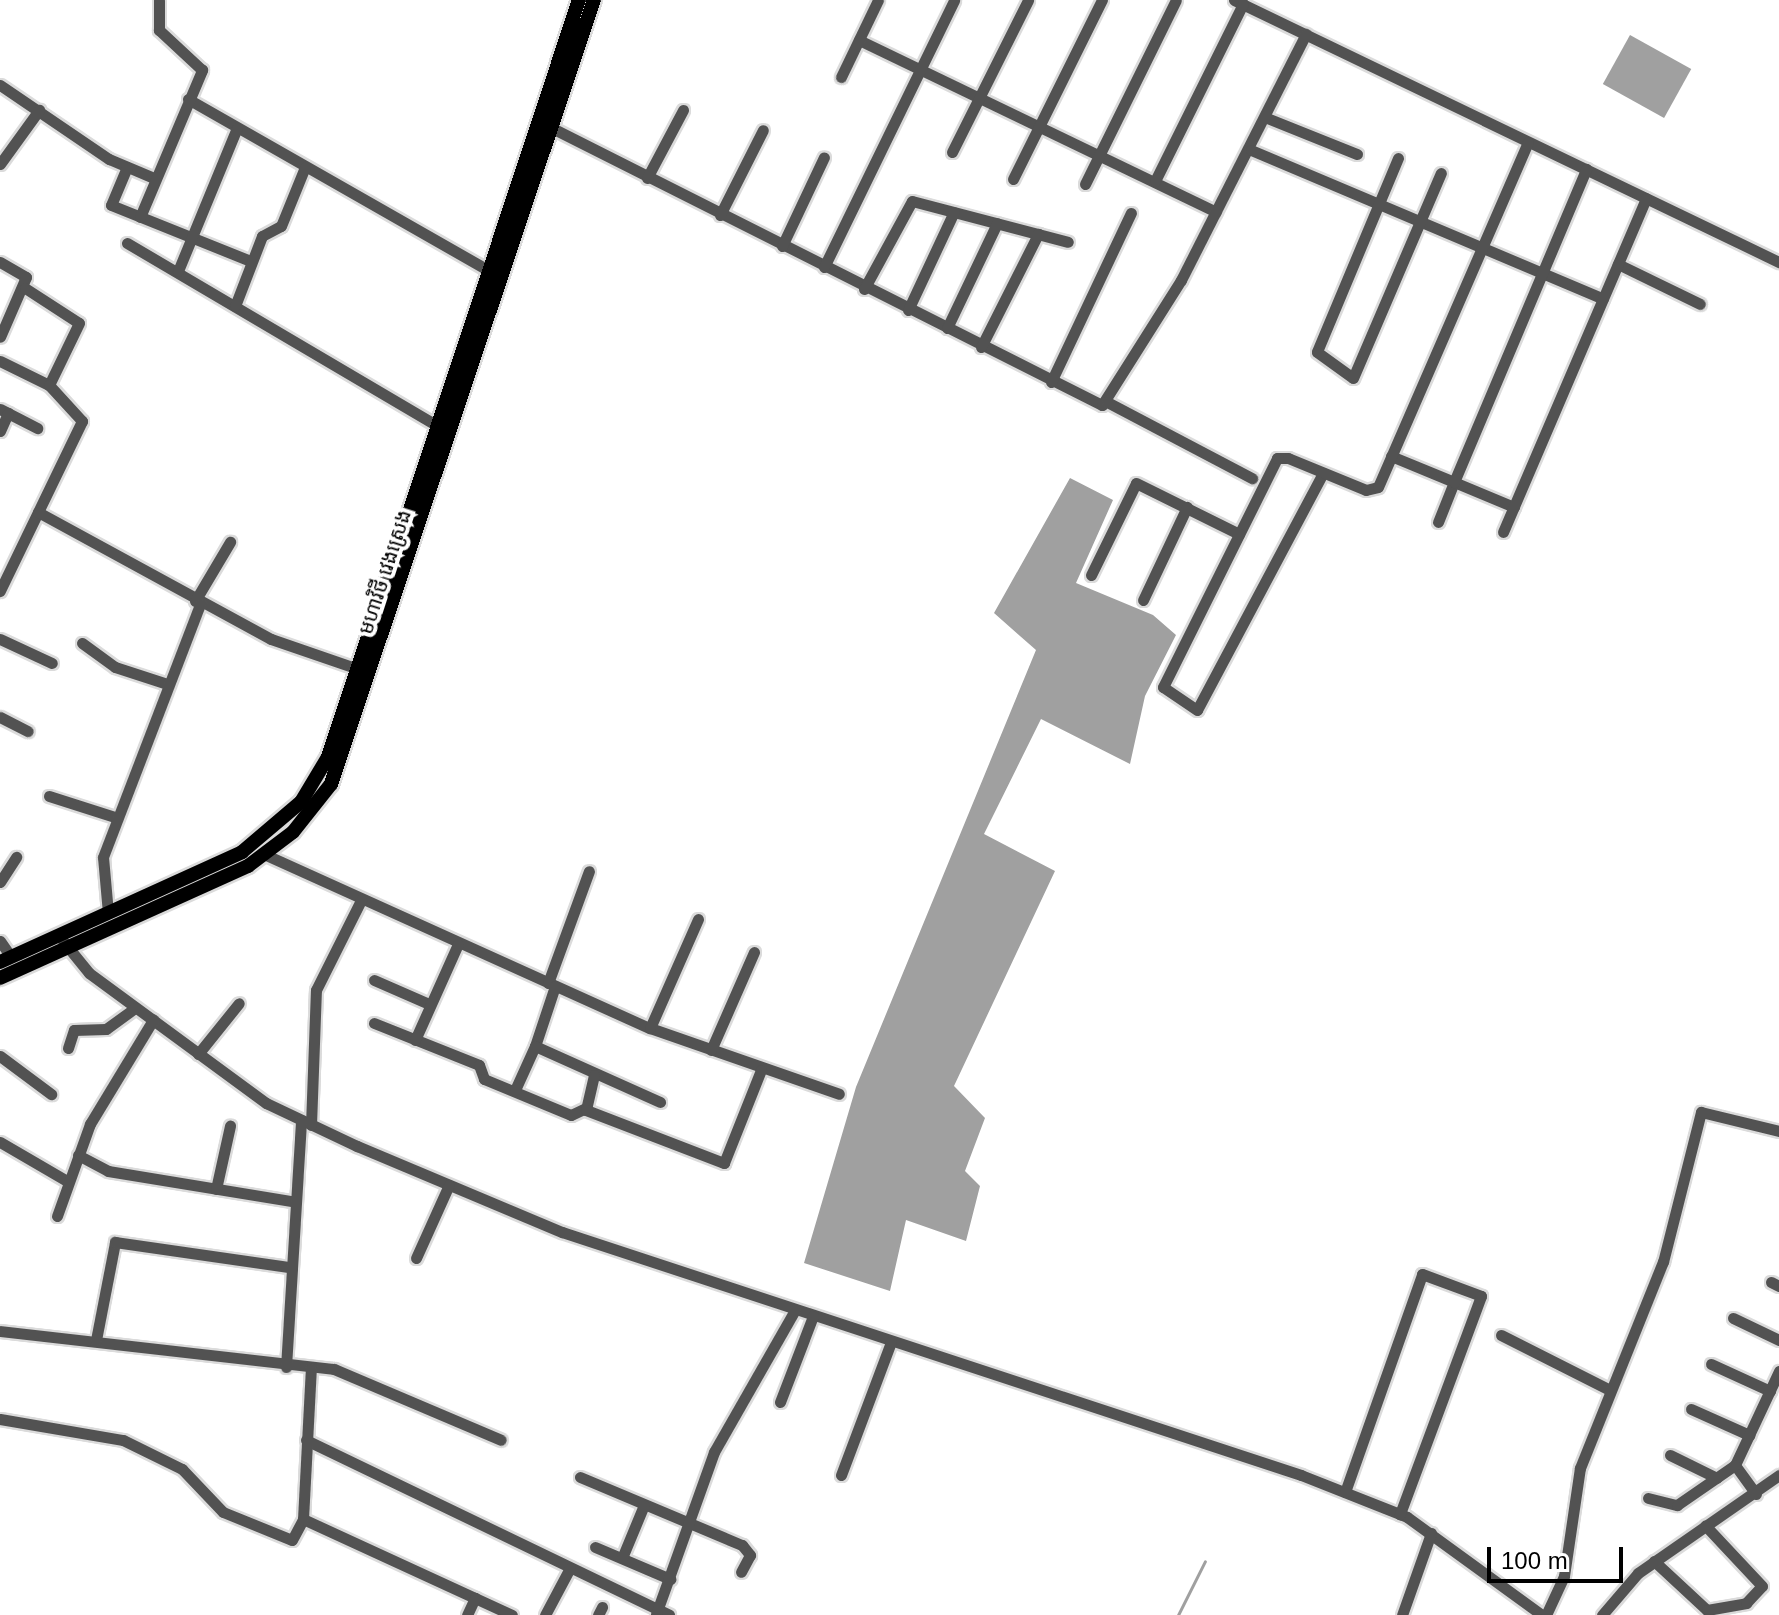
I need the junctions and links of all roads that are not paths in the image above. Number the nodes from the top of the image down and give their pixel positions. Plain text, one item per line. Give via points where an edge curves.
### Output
1 (159, 0) edge
2 (579, 0) edge
3 (594, 0) edge
4 (878, 0) edge
5 (954, 0) edge
6 (1028, 0) edge
7 (1102, 0) edge
8 (1176, 0) edge
9 (1239, 2) edge
10 (1306, 34) junction
11 (859, 40) junction
12 (573, 41) junction
13 (921, 67) junction
14 (841, 77) dead end
15 (0, 85) edge
16 (980, 96) junction
17 (188, 99) junction
18 (39, 110) junction
19 (683, 110) dead end
20 (1267, 118) junction
21 (1040, 125) junction
22 (237, 128) junction
23 (552, 128) junction
24 (763, 130) dead end
25 (1528, 142) junction
26 (1251, 150) junction
27 (952, 152) dead end
28 (1100, 154) junction
29 (1357, 154) dead end
30 (824, 157) dead end
31 (1398, 158) dead end
32 (0, 164) edge
33 (127, 167) junction
34 (305, 167) junction
35 (1586, 169) junction
36 (1441, 173) dead end
37 (154, 178) junction
38 (647, 178) junction
39 (1013, 179) dead end
40 (1155, 181) junction
41 (1085, 184) dead end
42 (1646, 198) junction
43 (1379, 203) junction
44 (954, 212) junction
45 (1216, 212) junction
46 (1131, 213) dead end
47 (720, 215) junction
48 (140, 217) junction
49 (1420, 220) junction
50 (997, 223) junction
51 (1038, 234) junction
52 (193, 240) junction
53 (1068, 242) dead end
54 (127, 243) dead end
55 (782, 246) junction
56 (1480, 246) junction
57 (250, 261) junction
58 (0, 262) edge
59 (1779, 262) edge
60 (1618, 264) junction
61 (824, 267) junction
62 (178, 271) junction
63 (1542, 271) junction
64 (496, 274) junction
65 (25, 288) junction
66 (864, 289) junction
67 (1603, 299) junction
68 (1700, 304) dead end
69 (235, 306) junction
70 (908, 310) junction
71 (4, 319) edge
72 (947, 328) junction
73 (0, 337) edge
74 (981, 347) junction
75 (0, 361) edge
76 (1051, 382) junction
77 (49, 385) junction
78 (1107, 402) junction
79 (4, 411) edge
80 (439, 427) junction
81 (37, 428) dead end
82 (0, 431) edge
83 (1391, 456) junction
84 (1323, 473) junction
85 (1252, 478) dead end
86 (1454, 482) junction
87 (1187, 507) junction
88 (1514, 507) junction
89 (38, 512) junction
90 (1438, 522) dead end
91 (1503, 532) dead end
92 (1239, 534) junction
93 (230, 542) dead end
94 (1091, 575) dead end
95 (0, 591) edge
96 (1143, 600) dead end
97 (198, 602) junction
98 (0, 639) edge
99 (82, 643) dead end
100 (52, 663) dead end
101 (366, 671) junction
102 (167, 684) junction
103 (0, 717) edge
104 (28, 731) dead end
105 (49, 796) dead end
106 (115, 817) junction
107 (266, 855) junction
108 (16, 857) dead end
109 (589, 871) dead end
110 (0, 882) edge
111 (361, 900) junction
112 (108, 913) junction
113 (698, 919) dead end
114 (0, 941) edge
115 (63, 942) junction
116 (458, 944) junction
117 (754, 952) dead end
118 (5, 959) edge
119 (0, 978) edge
120 (374, 980) dead end
121 (552, 984) junction
122 (239, 1003) dead end
123 (429, 1004) junction
124 (135, 1008) junction
125 (153, 1020) junction
126 (374, 1023) dead end
127 (650, 1028) junction
128 (415, 1040) junction
129 (535, 1046) junction
130 (68, 1048) dead end
131 (711, 1050) junction
132 (198, 1054) junction
133 (0, 1056) edge
134 (761, 1070) junction
135 (594, 1075) junction
136 (515, 1090) junction
137 (51, 1094) dead end
138 (839, 1094) dead end
139 (660, 1102) dead end
140 (584, 1109) junction
141 (306, 1122) junction
142 (230, 1126) dead end
143 (1779, 1131) edge
144 (0, 1142) edge
145 (78, 1155) junction
146 (67, 1181) junction
147 (449, 1185) junction
148 (216, 1189) junction
149 (292, 1201) junction
150 (57, 1216) dead end
151 (416, 1258) dead end
152 (288, 1267) junction
153 (795, 1310) junction
154 (813, 1316) junction
155 (1733, 1318) dead end
156 (0, 1331) edge
157 (1501, 1335) dead end
158 (96, 1340) junction
159 (1779, 1340) edge
160 (891, 1342) junction
161 (1711, 1364) dead end
162 (286, 1367) junction
163 (311, 1368) junction
164 (1779, 1371) edge
165 (1610, 1390) junction
166 (1770, 1391) junction
167 (780, 1402) dead end
168 (1691, 1409) dead end
169 (0, 1419) edge
170 (1749, 1435) junction
171 (306, 1440) junction
172 (501, 1440) dead end
173 (1670, 1455) dead end
174 (1735, 1465) junction
175 (841, 1475) dead end
176 (1779, 1475) edge
177 (580, 1477) dead end
178 (1717, 1478) junction
179 (1345, 1492) junction
180 (1756, 1494) junction
181 (1648, 1498) dead end
182 (644, 1505) junction
183 (1400, 1514) junction
184 (303, 1519) junction
185 (690, 1525) junction
186 (1705, 1525) junction
187 (1431, 1533) junction
188 (595, 1547) dead end
189 (622, 1558) junction
190 (1654, 1561) junction
191 (570, 1568) junction
192 (741, 1572) dead end
193 (670, 1579) junction
194 (475, 1598) junction
195 (661, 1613) edge
196 (467, 1615) edge
197 (512, 1615) edge
198 (545, 1615) edge
199 (1402, 1615) edge
200 (1544, 1615) edge
201 (1602, 1615) edge

1 - 17 street via 159,30 202,70
2 - 12 main road, មហាវិថី វេងស្រេង
3 - 12 main road, មហាវិថី វេងស្រេង
4 - 11 street
5 - 13 street
6 - 16 street
7 - 21 street
8 - 28 street
9 - 10 street
9 - 40 street
10 - 20 street
10 - 25 street
11 - 13 street
11 - 14 street
12 - 23 main road, មហាវិថី វេងស្រេង
12 - 64 main road, មហាវិថី វេងស្រេង
13 - 16 street
13 - 61 street
15 - 18 street
16 - 21 street
16 - 27 street
17 - 22 street
17 - 37 street
18 - 32 street
18 - 33 street
19 - 38 street
20 - 26 street
20 - 29 street
21 - 28 street
21 - 39 street
22 - 34 street
22 - 52 street
23 - 38 street
23 - 64 main road, មហាវិថី វេងស្រេង
24 - 47 street
25 - 35 street
25 - 56 street
26 - 43 street
26 - 45 street
28 - 40 street
28 - 41 street
30 - 55 street
31 - 43 street
33 - 37 street
33 - 48 street via 111,205
34 - 57 street via 283,222 267,228
34 - 64 street
35 - 42 street
35 - 63 street
36 - 49 street
37 - 48 street
38 - 47 street
40 - 45 street
42 - 59 street
42 - 60 street
43 - 49 street
43 - 49 street via 1317,352 1353,378
44 - 50 street
44 - 66 street via 907,205
44 - 70 street
45 - 78 street
46 - 76 street
47 - 55 street
48 - 52 street
49 - 56 street
50 - 51 street
50 - 72 street
51 - 53 street
51 - 74 street
52 - 57 street
52 - 62 street
54 - 62 street
55 - 61 street
56 - 63 street
56 - 83 street
57 - 69 street
58 - 65 street via 26,277
60 - 67 street
60 - 68 street
61 - 66 street
62 - 69 street
63 - 67 street
63 - 86 street
64 - 80 main road, មហាវិថី វេងស្រេង
64 - 101 main road, មហាវិថី វេងស្រេង
65 - 71 street
65 - 77 street via 79,323
66 - 70 street
67 - 88 street
69 - 80 street
70 - 72 street
71 - 73 street
72 - 74 street
74 - 76 street
75 - 77 street
76 - 78 street via 1096,405
77 - 89 street via 82,421
78 - 85 street
79 - 81 street
79 - 82 street
80 - 101 main road, មហាវិថី វេងស្រេង
83 - 84 street via 1373,490
83 - 86 street
84 - 92 street via 1277,458
84 - 92 street via 1197,710 1163,687
86 - 88 street
86 - 90 street
87 - 92 street
87 - 94 street via 1133,484
87 - 96 street
88 - 91 street
89 - 95 street
89 - 97 street
93 - 97 street
97 - 101 street via 271,639
97 - 102 street
98 - 100 street
99 - 102 street via 115,667
101 - 107 main road, មហាវិថី វេងស្រេង via 331,784
101 - 112 main road, មហាវិថី វេងស្រេង via 328,757 281,823 242,852
102 - 106 street
103 - 104 street
105 - 106 street
106 - 112 street via 101,870
107 - 111 street
107 - 115 main road, មហាវិថី វេងស្រេង
108 - 110 street
109 - 121 street
111 - 116 street
111 - 141 street via 316,990
112 - 115 main road, មហាវិថី វេងស្រេង
113 - 127 street
114 - 118 street
115 - 118 main road, មហាវិថី វេងស្រេង
115 - 119 main road, មហាវិថី វេងស្រេង
115 - 124 street
116 - 121 street
116 - 123 street
117 - 131 street
120 - 123 street
121 - 127 street
121 - 129 street
122 - 132 street
123 - 128 street
124 - 125 street
124 - 130 street via 106,1029 74,1030
125 - 132 street
125 - 145 street via 113,1077
126 - 128 street
127 - 131 street
128 - 136 street via 479,1065 484,1079
129 - 135 street
129 - 136 street
131 - 134 street
132 - 141 street
133 - 137 street
134 - 138 street
134 - 140 street via 728,1162
135 - 139 street
135 - 140 street
136 - 140 street via 571,1115
141 - 147 street
141 - 149 street
142 - 148 street
143 - 165 street via 1701,1112 1663,1262
144 - 146 street
145 - 146 street
145 - 148 street via 108,1171
146 - 150 street
147 - 151 street
147 - 153 street via 551,1228
148 - 149 street
149 - 152 street
152 - 158 street via 115,1242
152 - 162 street
153 - 154 street
153 - 185 street via 714,1452
154 - 160 street
154 - 167 street
155 - 159 street
156 - 158 street
157 - 165 street
158 - 162 street
160 - 175 street
160 - 179 street
161 - 166 street
162 - 163 street
163 - 171 street
163 - 172 street via 334,1369
164 - 166 street
165 - 200 street via 1580,1468 1564,1576
166 - 170 street
168 - 170 street
169 - 184 street via 123,1440 182,1469 206,1499 292,1540
170 - 174 street
171 - 184 street
171 - 191 street
173 - 178 street
174 - 178 street
174 - 180 street
176 - 180 street
177 - 182 street
178 - 181 street via 1670,1507
179 - 183 street
179 - 183 street via 1422,1274 1481,1296
180 - 186 street
182 - 185 street
182 - 189 street
183 - 187 street
184 - 194 street
185 - 192 street via 747,1549
185 - 193 street
186 - 190 street
186 - 190 street via 1761,1583 1746,1603 1712,1612
187 - 199 street
187 - 200 street
188 - 189 street
189 - 193 street
190 - 201 street
191 - 195 street
191 - 198 street
193 - 195 street
194 - 196 street
194 - 197 street

